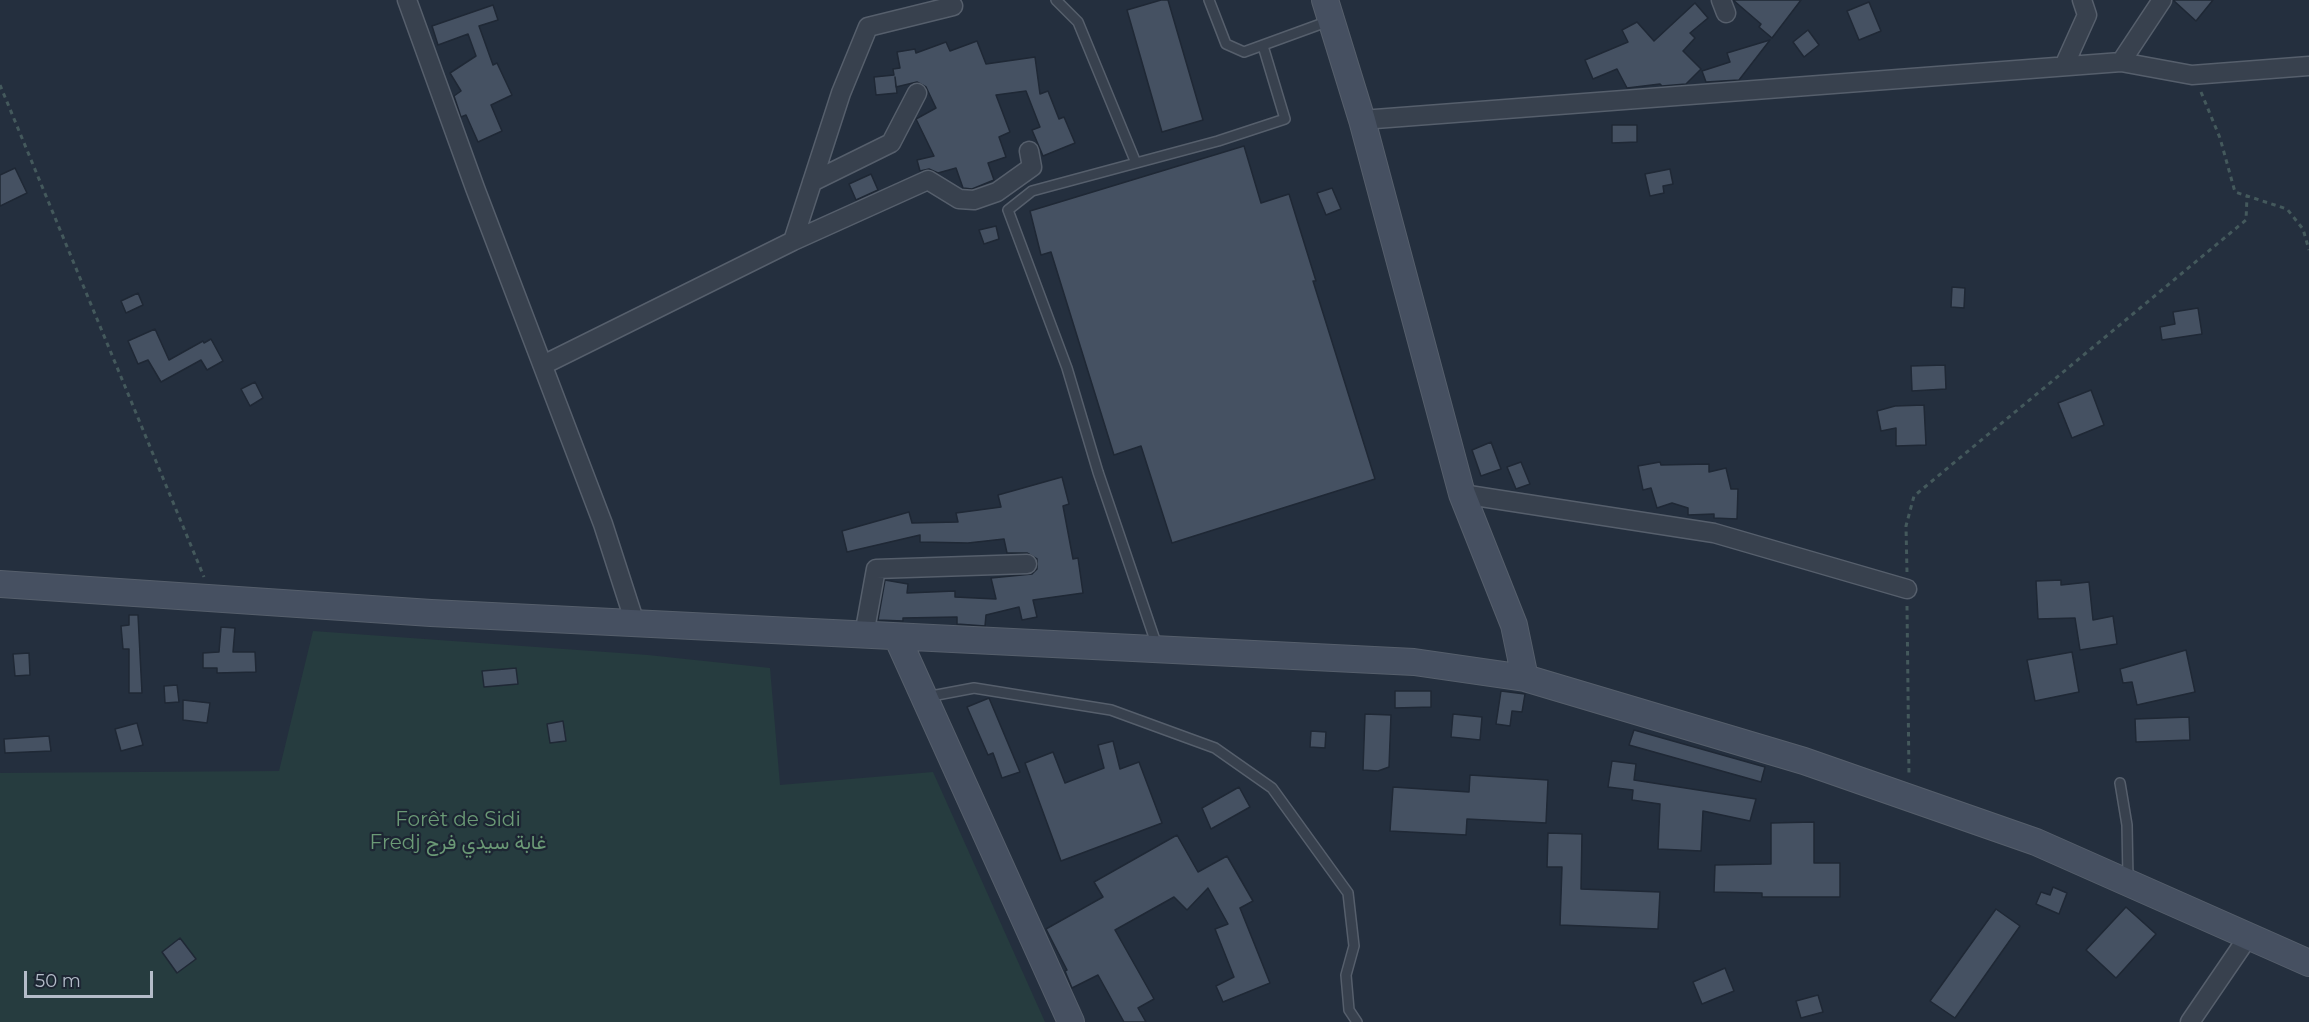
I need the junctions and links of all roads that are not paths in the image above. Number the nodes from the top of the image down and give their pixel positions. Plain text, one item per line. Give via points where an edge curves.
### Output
1 (407, 0) edge
2 (1056, 0) edge
3 (1209, 0) edge
4 (2082, 0) edge
5 (2162, 0) edge
6 (953, 6) dead end
7 (1328, 10) edge
8 (1263, 46) junction
9 (2121, 62) junction
10 (2064, 66) junction
11 (2309, 66) edge
12 (917, 93) dead end
13 (1362, 120) junction
14 (1029, 151) dead end
15 (1136, 163) junction
16 (812, 182) junction
17 (792, 241) junction
18 (543, 365) junction
19 (1462, 494) junction
20 (1027, 564) dead end
21 (0, 584) edge
22 (1907, 589) road end
23 (635, 623) junction
24 (864, 635) junction
25 (897, 637) junction
26 (1158, 649) junction
27 (1526, 678) junction
28 (924, 697) junction
29 (2120, 783) dead end
30 (2128, 884) junction
31 (2248, 936) junction
32 (2309, 963) edge
33 (1071, 1022) edge
34 (1357, 1022) edge
35 (2190, 1022) edge

1 - 18 street
2 - 15 lane via 1078,22
3 - 8 lane via 1226,44 1244,52
4 - 10 street via 2087,15
5 - 9 street
6 - 16 street via 868,27
7 - 8 lane
7 - 13 main road
8 - 15 lane via 1285,119
9 - 10 street
9 - 11 street via 2192,75
10 - 13 street
12 - 16 street via 891,143
13 - 19 main road
14 - 17 street via 1032,167 997,192 974,200 959,199 928,180
15 - 26 lane via 1032,191 1008,210 1067,368
16 - 17 street
17 - 18 street
18 - 23 street via 603,524
19 - 22 street via 1714,533
19 - 27 main road via 1514,625
20 - 24 street via 876,569
21 - 23 main road
23 - 24 main road
24 - 25 main road
25 - 26 main road
25 - 28 main road
26 - 27 main road via 1414,662
27 - 30 main road via 1804,761 2036,842
28 - 33 main road
28 - 34 lane via 974,688 1111,710 1215,748 1272,788 1348,893 1354,946 1346,975 1349,1010
29 - 30 lane via 2127,825
30 - 31 main road
31 - 32 main road
31 - 35 street

